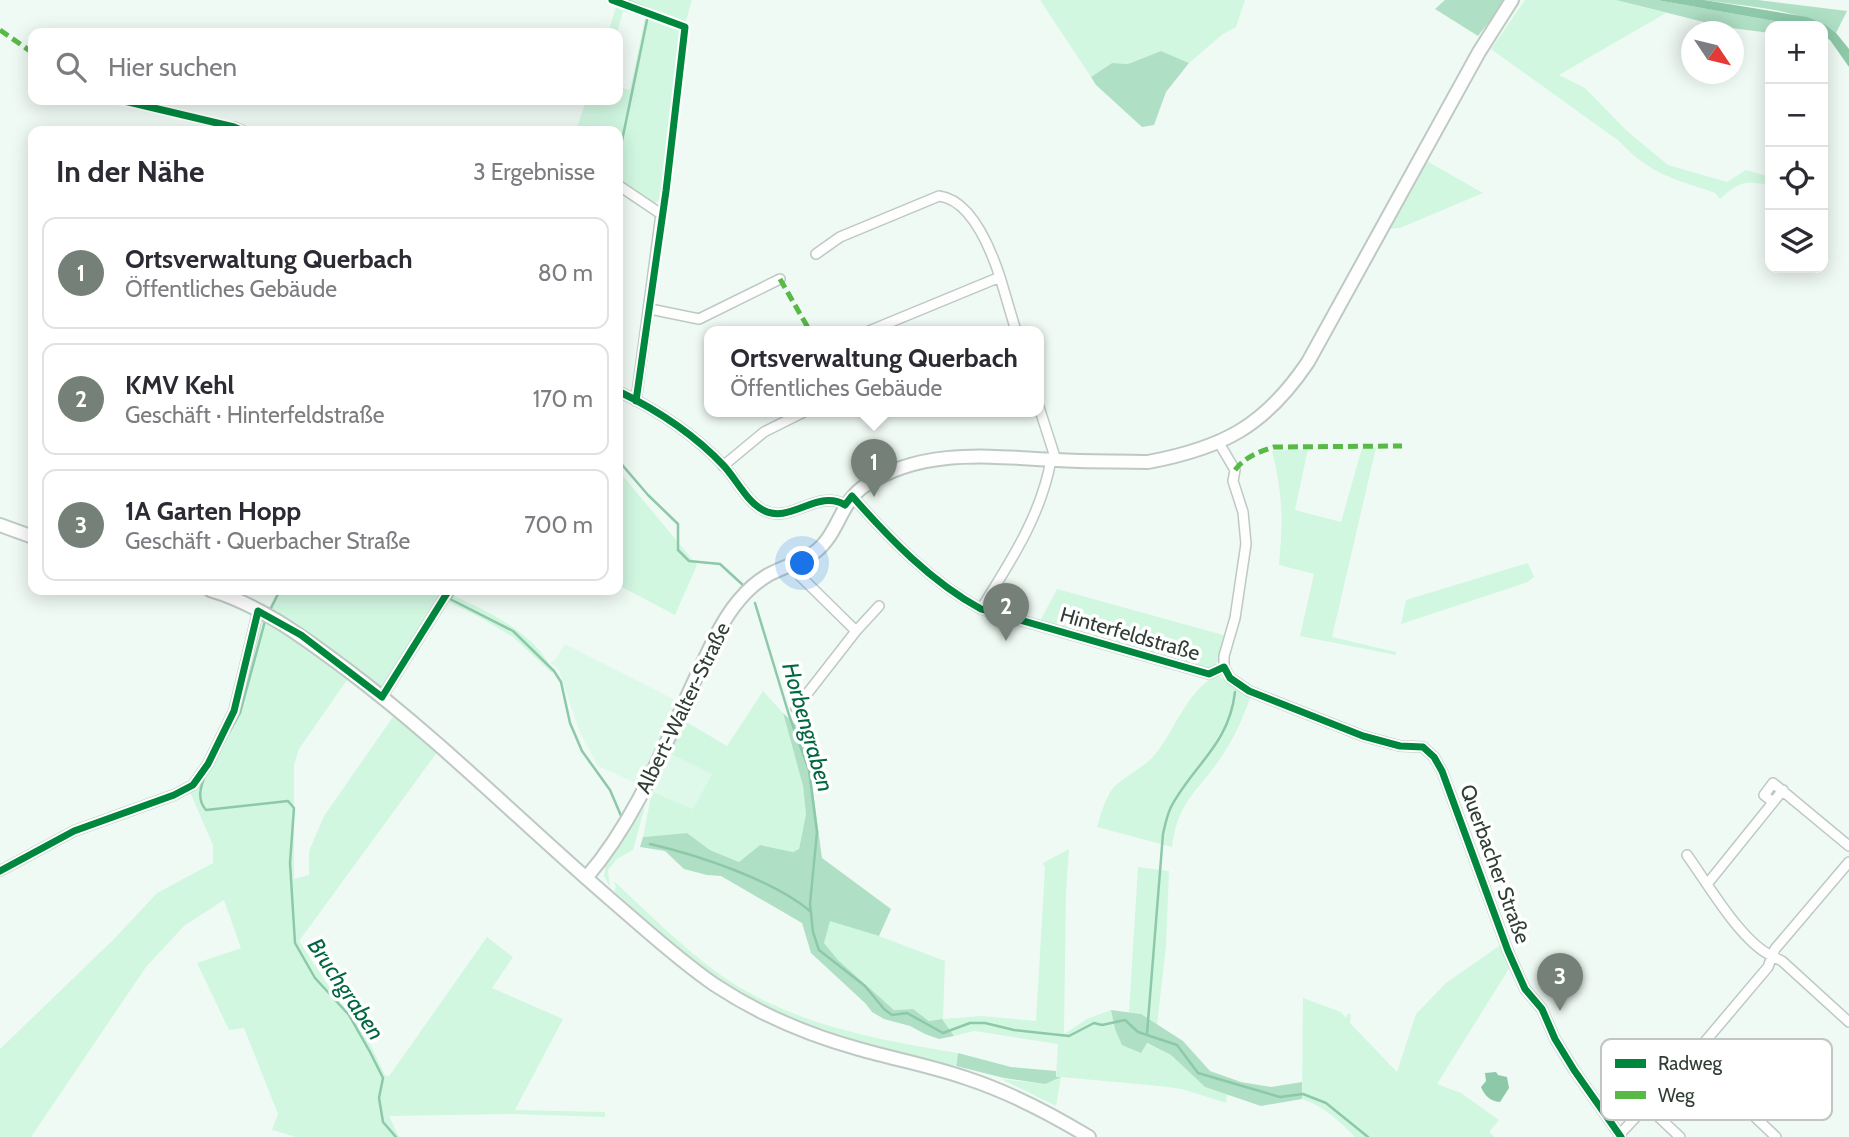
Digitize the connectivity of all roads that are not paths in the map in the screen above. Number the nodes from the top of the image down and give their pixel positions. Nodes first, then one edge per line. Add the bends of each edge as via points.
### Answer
1 (1512, 0) edge
2 (623, 188) edge
3 (816, 254) dead end
4 (1000, 277) junction
5 (780, 279) dead end
6 (650, 309) junction
7 (881, 326) edge
8 (1015, 326) edge
9 (623, 394) edge
10 (636, 401) junction
11 (794, 417) edge
12 (1041, 417) edge
13 (1219, 443) junction
14 (1053, 460) junction
15 (723, 466) junction
16 (848, 500) junction
17 (0, 525) edge
18 (28, 535) edge
19 (790, 566) junction
20 (224, 595) edge
21 (446, 595) edge
22 (879, 606) dead end
23 (981, 609) junction
24 (258, 611) junction
25 (856, 631) junction
26 (1224, 667) junction
27 (382, 697) junction
28 (796, 708) dead end
29 (1423, 747) joint
30 (1849, 846) edge
31 (1687, 855) dead end
32 (1849, 862) edge
33 (0, 871) edge
34 (586, 878) junction
35 (1708, 883) junction
36 (1772, 957) junction
37 (1849, 1023) edge
38 (1707, 1039) edge
39 (1601, 1108) edge
40 (1609, 1120) edge
41 (1634, 1120) edge
42 (1662, 1120) edge
43 (1758, 1120) edge
44 (1620, 1135) edge
45 (1089, 1137) edge
46 (1680, 1137) edge
47 (1776, 1137) edge

1 - 13 street, Albert-Walter-Straße via 1295,381 1268,412
2 - 6 street via 661,214
3 - 4 street via 840,237 939,196 950,197 987,241
4 - 7 street
4 - 8 street
5 - 6 street via 699,319
6 - 10 street
9 - 10 street
10 - 15 street via 682,430
11 - 15 street via 764,432
12 - 14 street
13 - 14 street, Albert-Walter-Straße via 1148,462
13 - 26 street via 1234,470 1246,544
14 - 16 street, Albert-Walter-Straße via 936,458 866,484
14 - 23 street via 1039,508
15 - 16 street via 761,510 778,515 824,500
16 - 19 street, Albert-Walter-Straße via 823,544
16 - 23 street, Hinterfeldstraße via 912,558
17 - 18 street
19 - 25 street
19 - 34 street, Albert-Walter-Straße via 768,575 732,609 714,638 638,803
20 - 24 street
21 - 27 street
22 - 25 street
23 - 26 street, Hinterfeldstraße via 1209,674
24 - 27 street via 301,635
24 - 33 street via 234,711 208,764 192,785 74,831
25 - 28 street
26 - 29 street, Hinterfeldstraße via 1230,678 1249,691 1363,736
27 - 34 street
29 - 39 street, Querbacher Straße via 1442,771 1525,989 1542,1009 1555,1039
30 - 35 street via 1783,790
31 - 35 street
32 - 36 street
34 - 45 street via 715,985 789,1026 966,1078
35 - 36 street via 1748,939
36 - 37 street
36 - 38 street via 1769,967
40 - 44 street, Querbacher Straße
41 - 44 street
42 - 46 street
43 - 47 street

